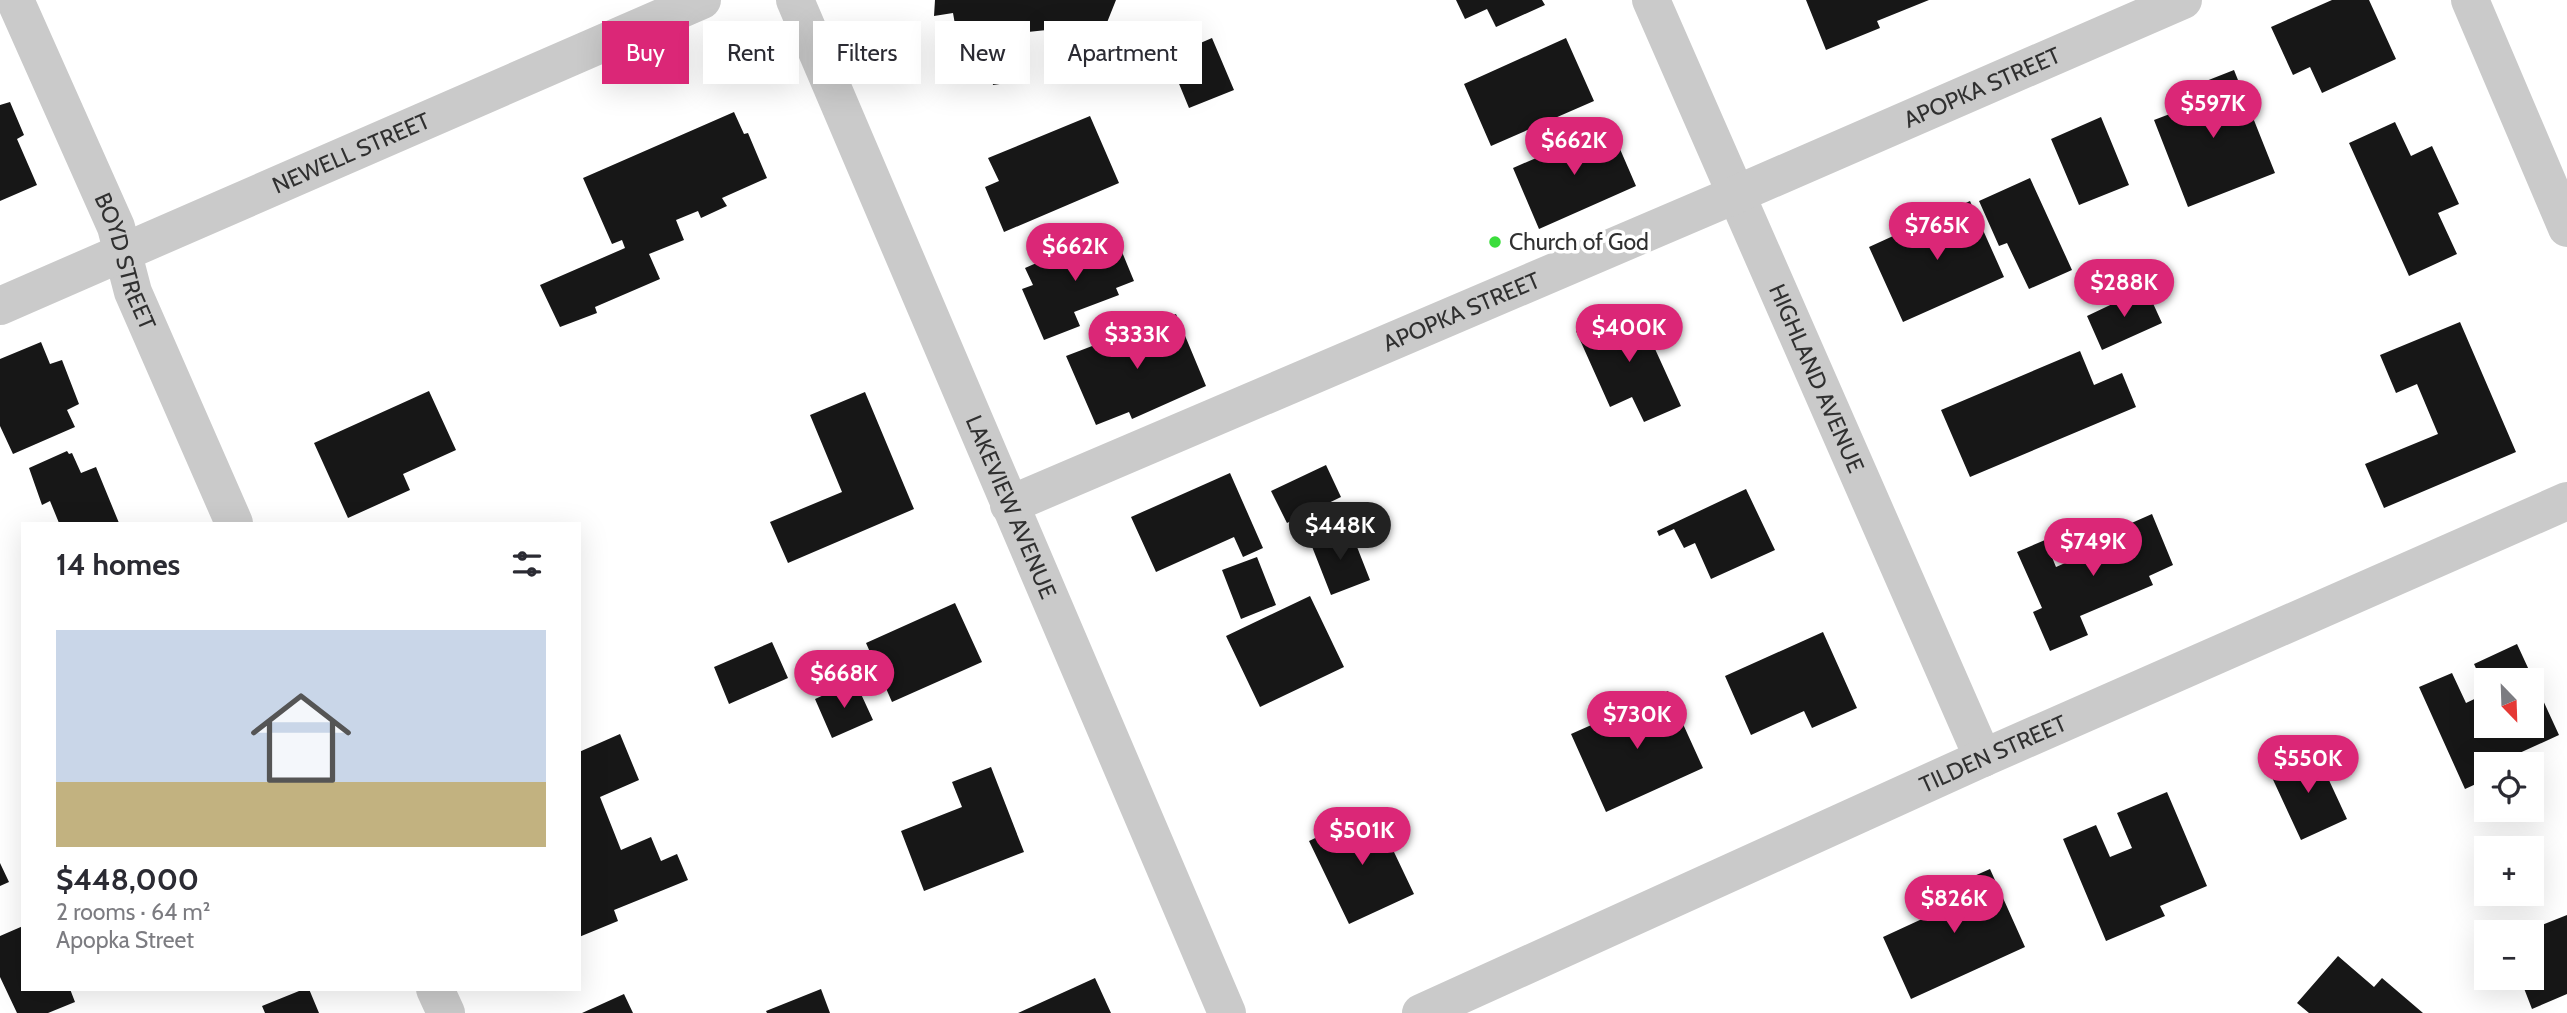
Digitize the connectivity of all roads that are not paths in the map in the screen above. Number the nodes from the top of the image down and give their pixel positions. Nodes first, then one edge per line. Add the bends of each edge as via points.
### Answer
1 (15, 0) edge
2 (702, 0) edge
3 (795, 0) edge
4 (1651, 0) edge
5 (2183, 0) edge
6 (2470, 0) edge
7 (1737, 194) junction
8 (2567, 228) edge
9 (122, 251) junction
10 (0, 306) edge
11 (2567, 501) edge
12 (1009, 505) junction
13 (234, 522) edge
14 (1983, 758) junction
15 (436, 991) edge
16 (446, 1013) edge
17 (1227, 1013) edge
18 (1421, 1013) edge

1 - 9 street, BOYD STREET via 116,227
2 - 9 street, NEWELL STREET
3 - 12 street, LAKEVIEW AVENUE
4 - 7 street, HIGHLAND AVENUE
5 - 7 street, APOPKA STREET
6 - 8 street
7 - 12 street, APOPKA STREET
7 - 14 street, HIGHLAND AVENUE
9 - 10 street, NEWELL STREET
9 - 13 street, BOYD STREET via 134,292
11 - 14 street, TILDEN STREET
12 - 17 street, LAKEVIEW AVENUE
14 - 18 street, TILDEN STREET
15 - 16 street

